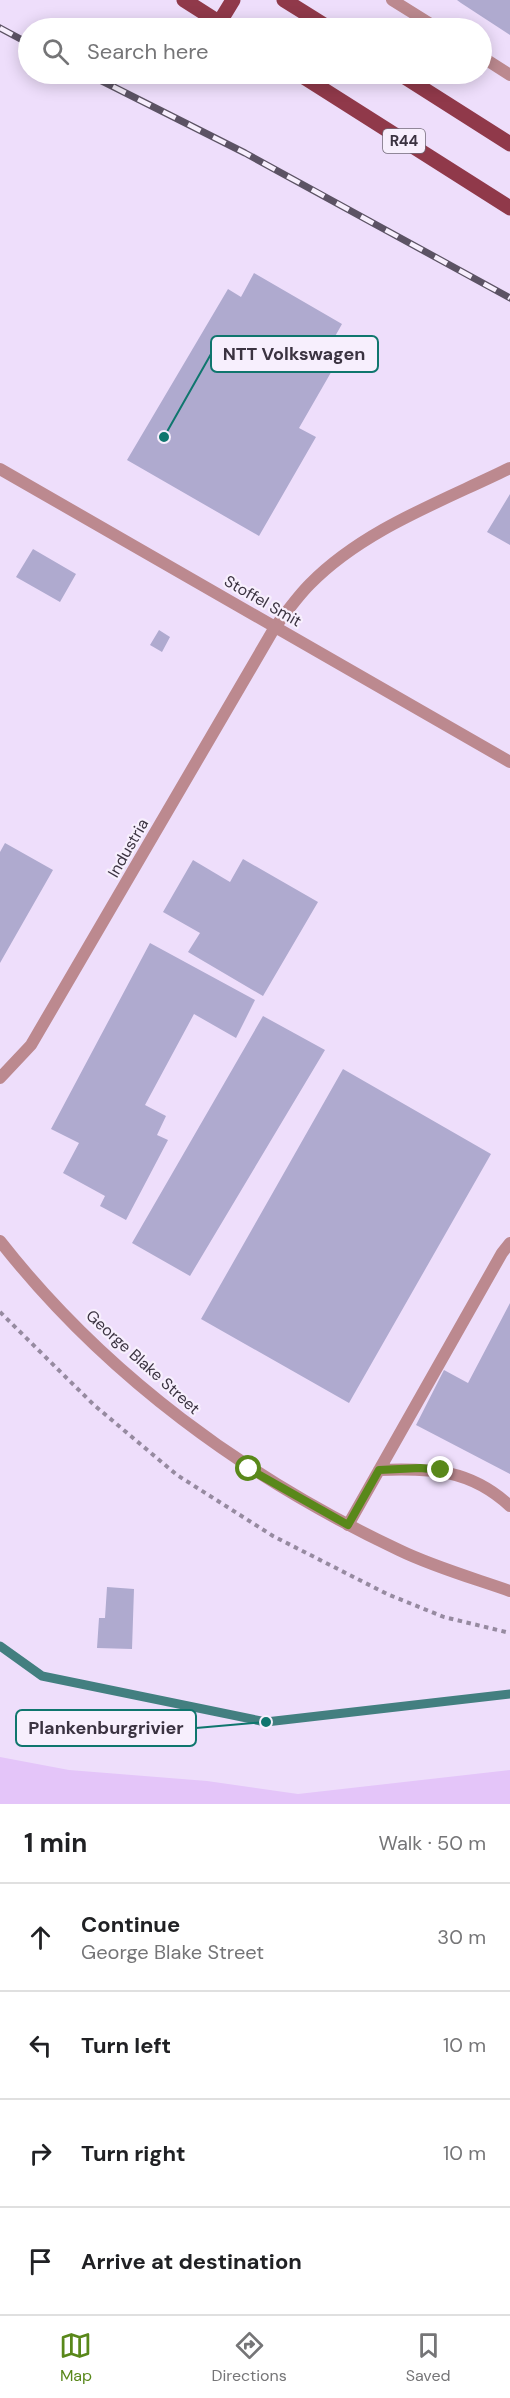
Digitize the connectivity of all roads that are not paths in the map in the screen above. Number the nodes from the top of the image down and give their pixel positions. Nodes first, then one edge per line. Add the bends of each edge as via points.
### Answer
1 (184, 0) edge
2 (233, 0) edge
3 (284, 0) edge
4 (392, 0) edge
5 (211, 18) edge
6 (226, 18) edge
7 (313, 18) edge
8 (420, 18) edge
9 (492, 63) edge
10 (510, 75) edge
11 (315, 84) edge
12 (416, 84) edge
13 (510, 144) edge
14 (510, 208) edge
15 (510, 468) edge
16 (0, 469) edge
17 (275, 627) junction
18 (510, 762) edge
19 (0, 1078) edge
20 (0, 1241) edge
21 (510, 1243) edge
22 (379, 1470) junction
23 (510, 1506) edge
24 (348, 1525) junction
25 (510, 1591) edge

1 - 5 main road
2 - 6 main road
3 - 7 main road
4 - 8 street
9 - 10 street
11 - 14 main road, R44
12 - 13 main road
15 - 17 street, Industria via 401,521 337,560 310,584
16 - 17 street, Stoffel Smit
17 - 18 street, Stoffel Smit
17 - 19 street, Industria via 31,1045
20 - 24 street, George Blake Street via 102,1352 173,1414 249,1469
21 - 22 street
22 - 23 street via 441,1470 466,1477 496,1493
22 - 24 street
24 - 25 street, George Blake Street via 402,1551

